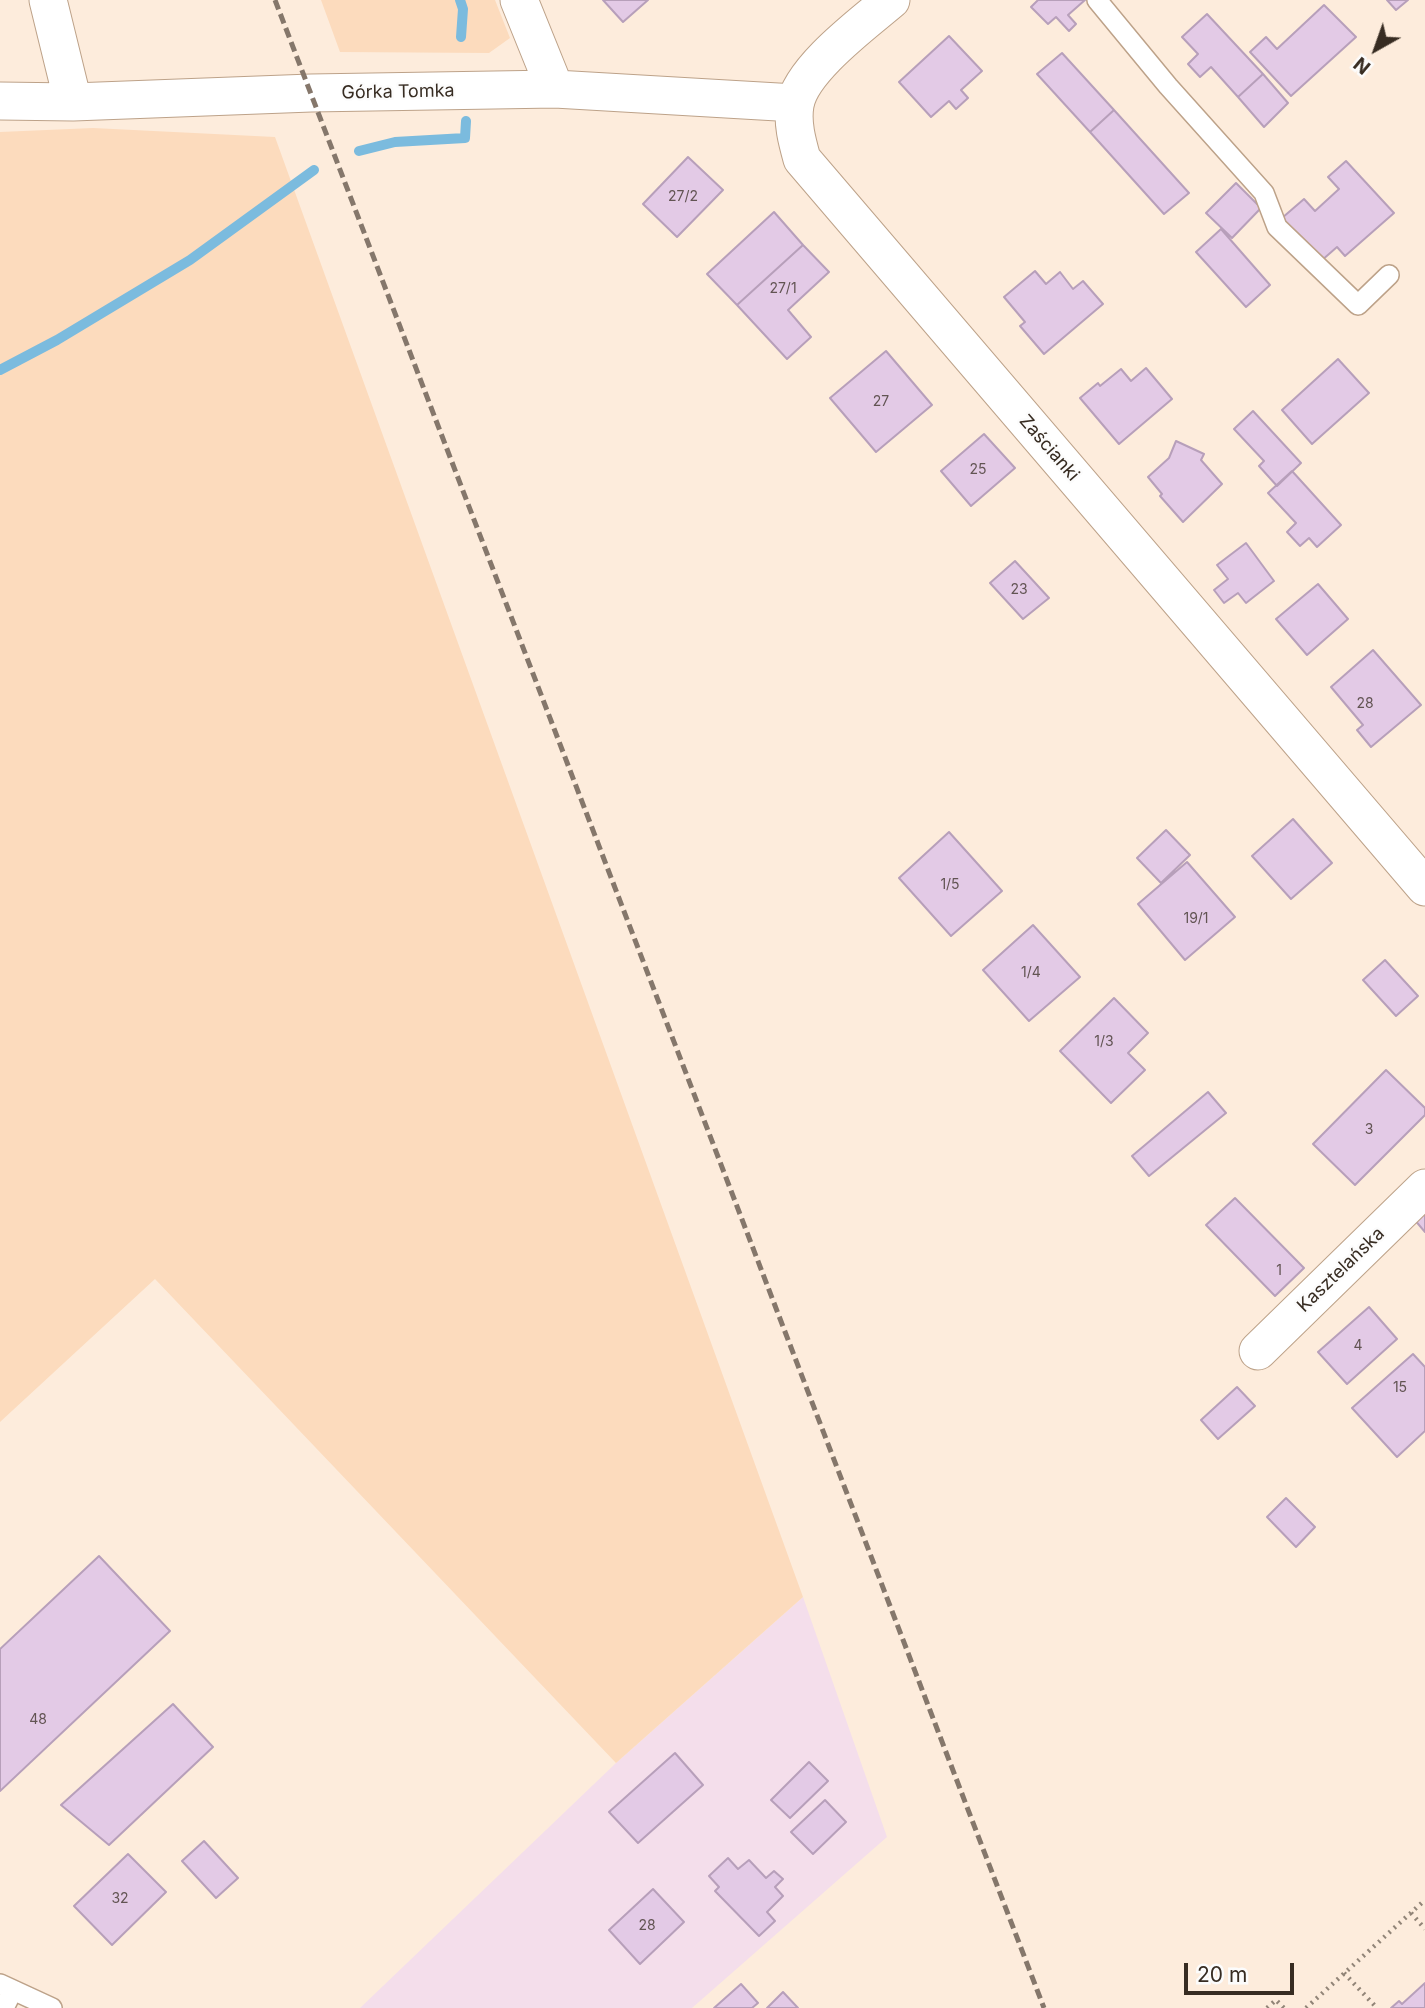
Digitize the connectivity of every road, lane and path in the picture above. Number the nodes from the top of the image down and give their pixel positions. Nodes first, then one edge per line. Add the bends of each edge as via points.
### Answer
1 (48, 0) edge
2 (519, 0) edge
3 (891, 0) edge
4 (1097, 0) edge
5 (555, 89) junction
6 (0, 101) edge
7 (73, 102) junction
8 (795, 103) junction
9 (1389, 275) dead end
10 (1425, 887) edge
11 (1425, 1188) edge
12 (1258, 1351) dead end
13 (1425, 1900) edge
14 (1411, 1913) junction
15 (1425, 1929) edge
16 (1344, 1973) junction
17 (6, 1994) edge
18 (52, 2008) edge
19 (1267, 2008) edge
20 (1284, 2008) edge
21 (1306, 2008) edge
22 (1377, 2008) edge

1 - 7 street
2 - 5 street
3 - 8 street via 830,52
4 - 9 lane via 1265,193 1277,227 1358,305
5 - 7 street, Górka Tomka
5 - 8 street, Górka Tomka
6 - 7 street, Górka Tomka
8 - 10 street, Zaścianki via 795,133 802,159
11 - 12 street, Kasztelańska
13 - 14 path
14 - 15 path
14 - 16 path
16 - 21 path
16 - 22 path
17 - 18 lane
19 - 20 path via 1276,2000

